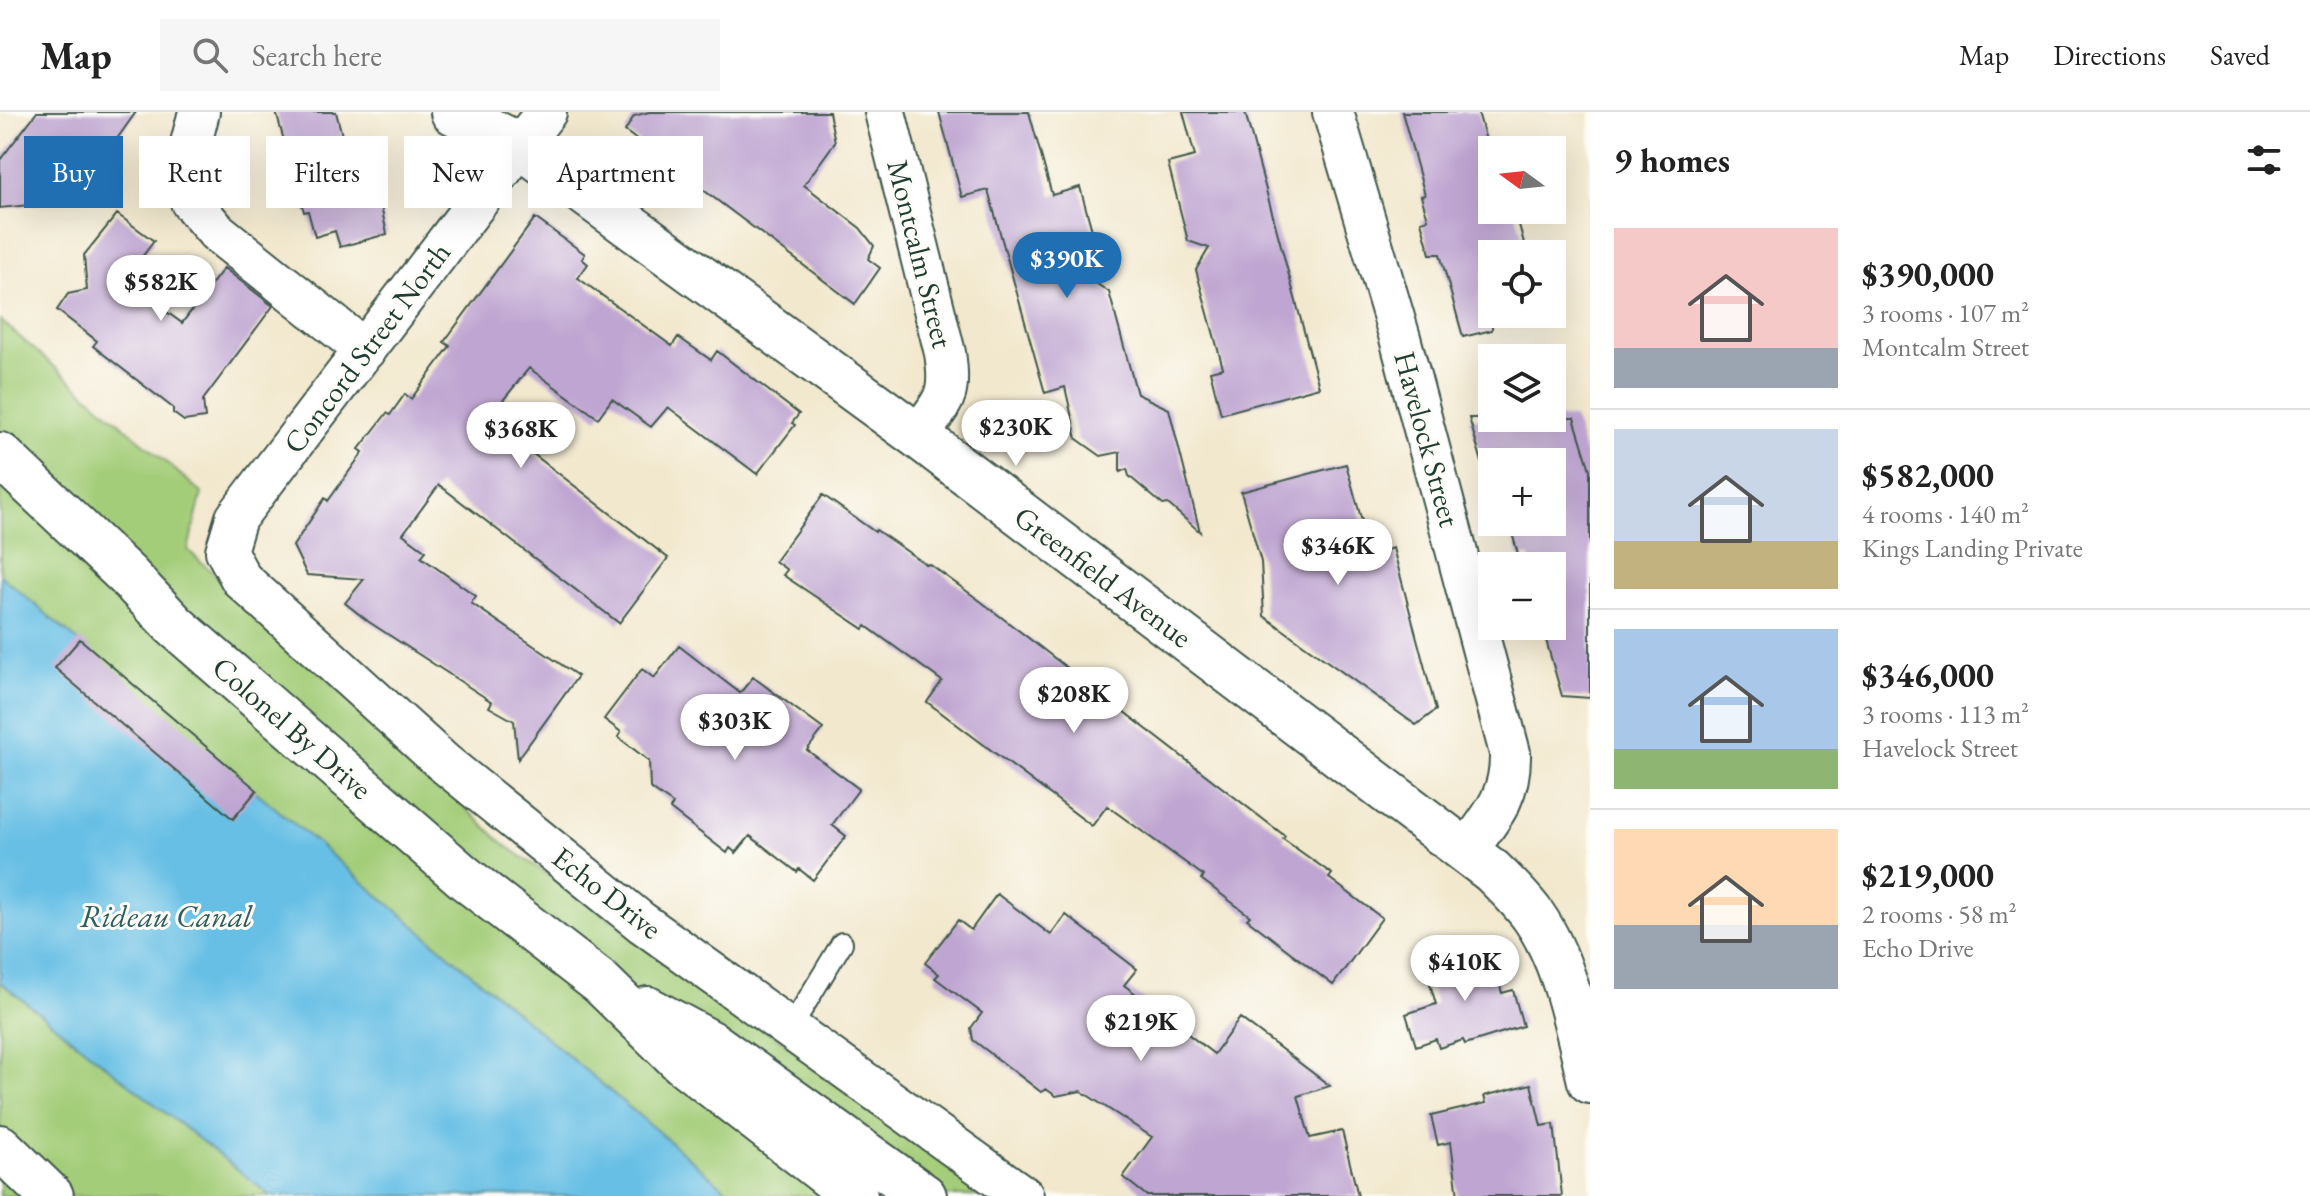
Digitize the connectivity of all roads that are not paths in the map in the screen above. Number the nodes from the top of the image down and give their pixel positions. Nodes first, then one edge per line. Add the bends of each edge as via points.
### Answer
1 (199, 112) edge
2 (453, 112) edge
3 (885, 112) edge
4 (1333, 112) edge
5 (522, 123) edge
6 (365, 350) junction
7 (918, 436) junction
8 (0, 455) edge
9 (226, 551) joint
10 (1466, 852) junction
11 (842, 943) dead end
12 (601, 983) junction
13 (790, 1029) junction
14 (1590, 1081) edge
15 (0, 1147) edge
16 (51, 1196) edge
17 (855, 1196) edge
18 (924, 1196) edge
19 (1023, 1196) edge

1 - 6 street via 185,167 191,202 217,232
2 - 5 main road, Greenfield Avenue
3 - 7 street, Montcalm Street via 950,383
4 - 10 street, Havelock Street via 1400,338 1510,753 1505,793
5 - 6 street, Concord Street North
5 - 7 main road, Greenfield Avenue
6 - 9 street, Concord Street North via 236,518
7 - 10 main road, Greenfield Avenue
8 - 12 main road, Colonel By Drive via 174,625 465,878
9 - 13 street, Echo Drive via 241,579 444,763 641,922
10 - 14 main road, Greenfield Avenue via 1516,895 1550,946
11 - 13 lane
12 - 17 main road, Colonel By Drive via 682,1062
12 - 18 main road, Colonel By Drive via 711,1043
13 - 19 street, Echo Drive
15 - 16 main road

